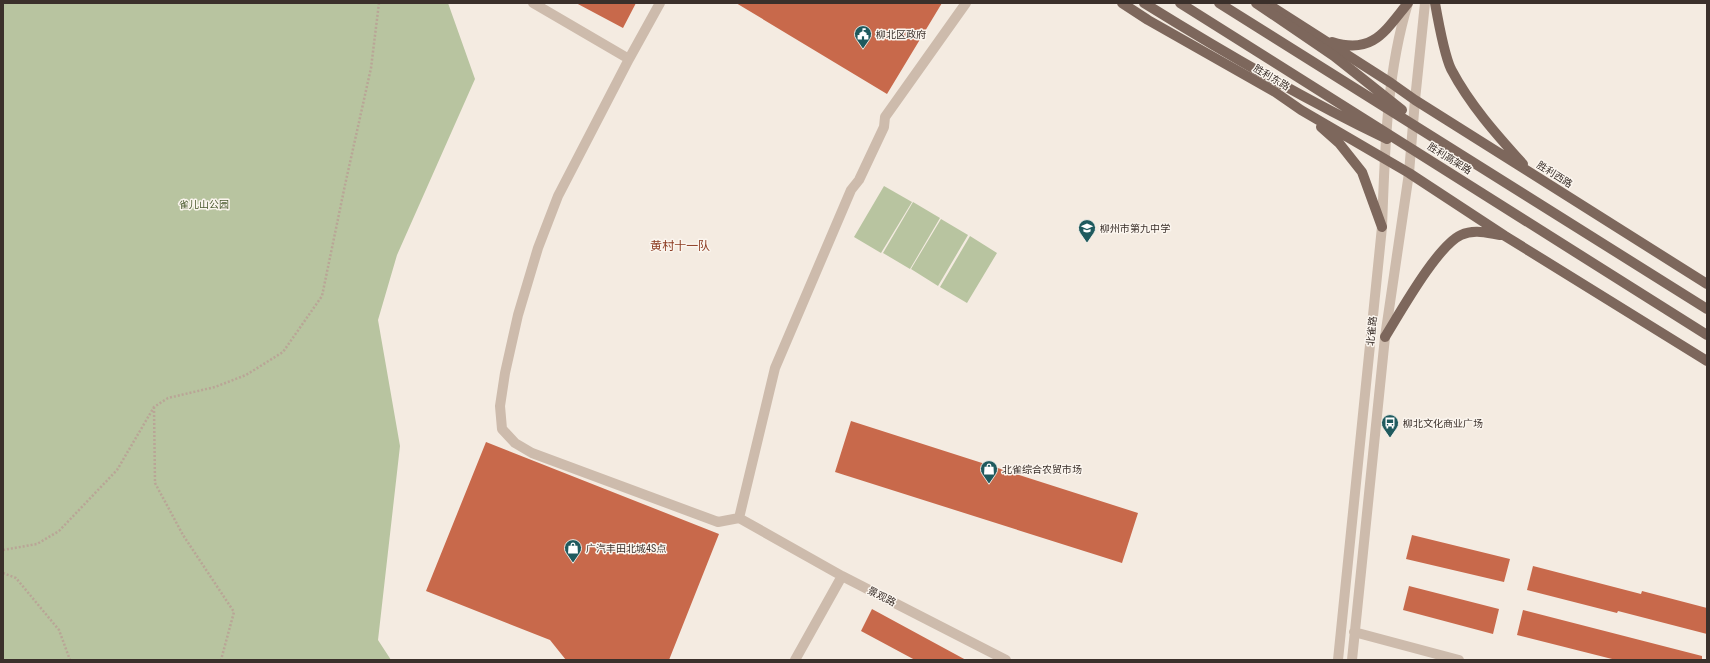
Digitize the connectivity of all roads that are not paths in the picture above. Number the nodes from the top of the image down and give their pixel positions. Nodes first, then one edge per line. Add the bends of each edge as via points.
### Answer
1 (533, 3) edge
2 (660, 3) edge
3 (966, 3) edge
4 (1122, 3) edge
5 (1144, 3) edge
6 (1180, 3) edge
7 (1219, 3) edge
8 (1256, 3) edge
9 (1266, 3) edge
10 (1408, 3) edge
11 (1425, 3) edge
12 (1435, 3) edge
13 (1317, 37) junction
14 (629, 59) junction
15 (1391, 83) junction
16 (1415, 100) junction
17 (1301, 110) junction
18 (1439, 140) junction
19 (1385, 158) junction
20 (1429, 159) junction
21 (1409, 173) junction
22 (1531, 173) junction
23 (1382, 227) junction
24 (1505, 236) junction
25 (1707, 284) edge
26 (1707, 309) edge
27 (1707, 335) edge
28 (1385, 337) junction
29 (1707, 361) edge
30 (739, 518) junction
31 (842, 576) junction
32 (1354, 632) junction
33 (795, 660) edge
34 (1006, 660) edge
35 (1338, 660) edge
36 (1352, 660) edge
37 (1459, 660) edge

1 - 14 street
2 - 14 street
3 - 30 street via 885,118 884,127 859,180 851,190 775,368
4 - 17 main road, 胜利东路 via 1275,92
5 - 20 main road, bridge via 1267,76 1356,124
6 - 20 main road, 胜利高架路, bridge
7 - 18 main road, 胜利高架路, bridge
8 - 18 main road, bridge via 1334,56
9 - 13 main road
10 - 13 main road via 1381,36 1370,43 1345,46
10 - 15 street, 北雀路 via 1400,30
11 - 16 street, 北雀路
12 - 22 main road via 1450,67 1482,117
13 - 15 main road
14 - 30 street via 558,196 538,248 518,315 505,373 500,406 502,429 515,443 532,453 718,522
15 - 16 main road, 胜利西路
15 - 19 street, 北雀路
16 - 21 street, 北雀路
16 - 22 main road, 胜利西路
17 - 19 main road, 胜利东路
17 - 23 main road via 1339,143 1362,172
18 - 26 main road, 胜利高架路, bridge
19 - 21 main road, 胜利东路
19 - 23 street, 北雀路
20 - 27 main road, 胜利高架路, bridge
21 - 24 main road
21 - 28 street, 北雀路
22 - 25 main road, 胜利西路
23 - 35 street, 北雀路
24 - 28 main road via 1476,232 1461,235 1444,250 1423,277
24 - 29 main road
28 - 32 street, 北雀路
30 - 31 street, 景观路
31 - 33 street
31 - 34 street, 景观路
32 - 36 street, 北雀路
32 - 37 street

